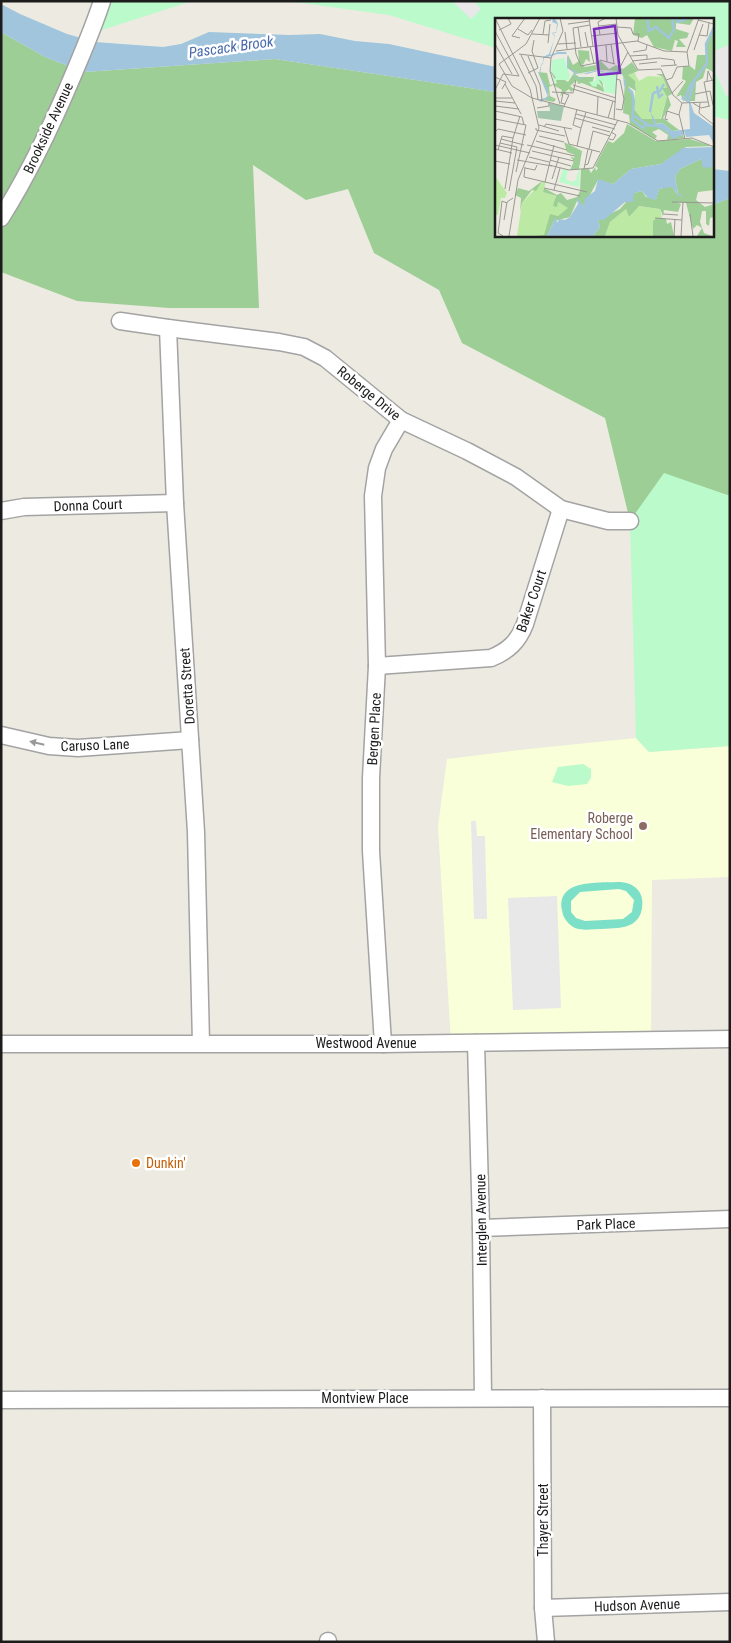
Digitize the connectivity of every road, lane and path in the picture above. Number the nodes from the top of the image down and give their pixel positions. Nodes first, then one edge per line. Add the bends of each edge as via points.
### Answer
1 (102, 1) edge
2 (1, 218) edge
3 (120, 321) dead end
4 (168, 328) junction
5 (401, 420) junction
6 (175, 503) junction
7 (561, 509) junction
8 (1, 511) edge
9 (630, 521) dead end
10 (377, 666) junction
11 (1, 735) edge
12 (190, 740) junction
13 (730, 1039) edge
14 (200, 1043) junction
15 (476, 1043) junction
16 (1, 1044) edge
17 (383, 1044) junction
18 (730, 1219) edge
19 (481, 1228) junction
20 (484, 1398) junction
21 (542, 1398) junction
22 (730, 1398) edge
23 (1, 1400) edge
24 (730, 1602) edge
25 (544, 1608) junction
26 (546, 1642) edge

1 - 2 street, Brookside Avenue via 58,111
3 - 4 street, Roberge Drive
4 - 5 street, Roberge Drive via 304,347 325,358
4 - 6 street, Doretta Street
5 - 7 street, Roberge Drive via 516,477
5 - 10 street, Bergen Place via 379,462 373,496
6 - 8 street, Donna Court via 24,507
6 - 12 street, Doretta Street
7 - 9 street, Roberge Drive via 608,521
7 - 10 street, Baker Court via 525,624 513,645 491,658
10 - 17 street, Bergen Place via 371,851
12 -> 11 street, Caruso Lane via 78,748 49,746
12 - 14 street, Doretta Street via 196,832
13 - 15 street, Westwood Avenue
14 - 16 street, Westwood Avenue
14 - 17 street, Westwood Avenue
15 - 17 street, Westwood Avenue
15 - 19 street, Interglen Avenue
18 - 19 street, Park Place
19 - 20 street, Interglen Avenue
20 - 21 street, Montview Place
20 - 23 street, Montview Place
21 - 22 street, Montview Place
21 - 25 street, Thayer Street
24 - 25 street, Hudson Avenue
25 - 26 street, Thayer Street

